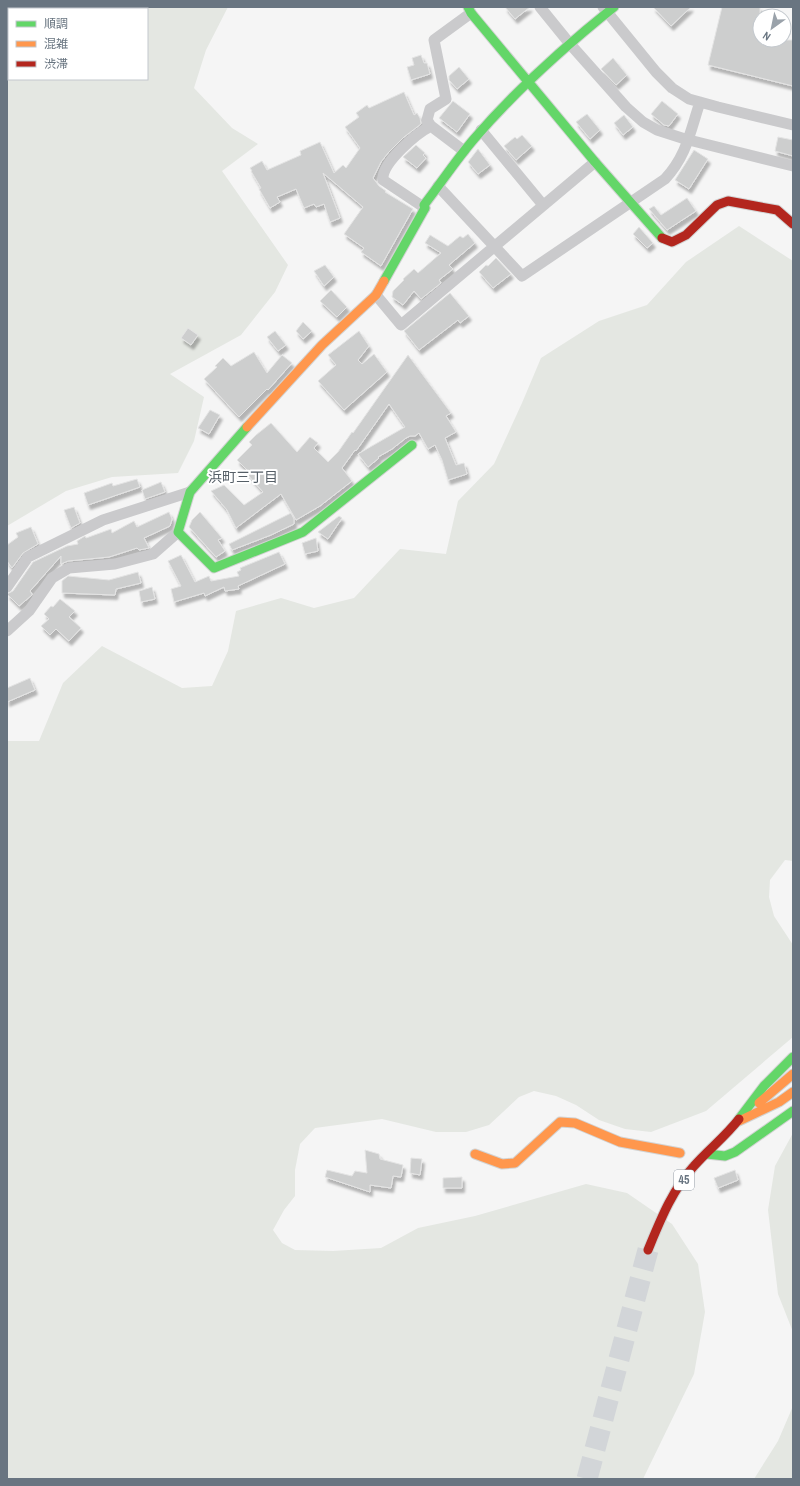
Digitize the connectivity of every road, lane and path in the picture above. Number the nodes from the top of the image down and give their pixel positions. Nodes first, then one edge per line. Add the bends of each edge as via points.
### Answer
1 (540, 7) edge
2 (608, 9) edge
3 (470, 10) edge
4 (570, 44) junction
5 (528, 82) junction
6 (700, 102) junction
7 (793, 125) edge
8 (431, 126) junction
9 (481, 130) junction
10 (688, 139) junction
11 (464, 151) junction
12 (595, 162) junction
13 (793, 166) edge
14 (438, 186) junction
15 (630, 202) junction
16 (543, 205) junction
17 (425, 208) junction
18 (793, 224) edge
19 (493, 246) junction
20 (376, 295) junction
21 (412, 445) dead end
22 (190, 492) junction
23 (178, 532) junction
24 (7, 586) edge
25 (7, 631) edge
26 (793, 1057) edge
27 (793, 1074) edge
28 (793, 1092) edge
29 (793, 1111) edge
30 (737, 1122) junction
31 (680, 1153) dead end
32 (475, 1154) dead end
33 (707, 1154) dead end
34 (648, 1250) tunnel mouth

1 - 4 street
2 - 4 main road
2 - 6 street via 656,72 672,88 689,99
3 - 5 main road
3 - 8 street via 434,40 446,100 430,110 427,120
4 - 5 main road
4 - 10 street via 626,107 643,122 657,130
5 - 9 main road
5 - 12 main road
6 - 7 street
6 - 10 street
8 - 11 street
8 - 17 street via 394,157 383,176 383,180 389,185
9 - 11 main road
9 - 16 street
10 - 13 street
10 - 15 street via 678,164 665,179
11 - 14 main road
12 - 15 main road
12 - 16 street
14 - 17 main road via 424,205
14 - 19 street
15 - 18 main road via 660,237 672,242 686,235 717,206 728,201 777,210
15 - 19 street via 522,276
16 - 19 street
17 - 20 main road
19 - 20 street via 401,325
20 - 22 main road via 322,344
21 - 23 main road via 303,532 214,568
22 - 23 main road
22 - 24 street via 103,520 28,557
23 - 25 street via 153,554 115,564 69,568 52,578 29,611
26 - 30 main road, 45 via 764,1086
27 - 30 main road
28 - 30 main road, 45 via 779,1102
29 - 33 main road via 735,1152 725,1156
30 - 34 main road, 45 via 693,1167 674,1193
31 - 32 main road via 620,1142 575,1123 560,1122 515,1163 502,1164

